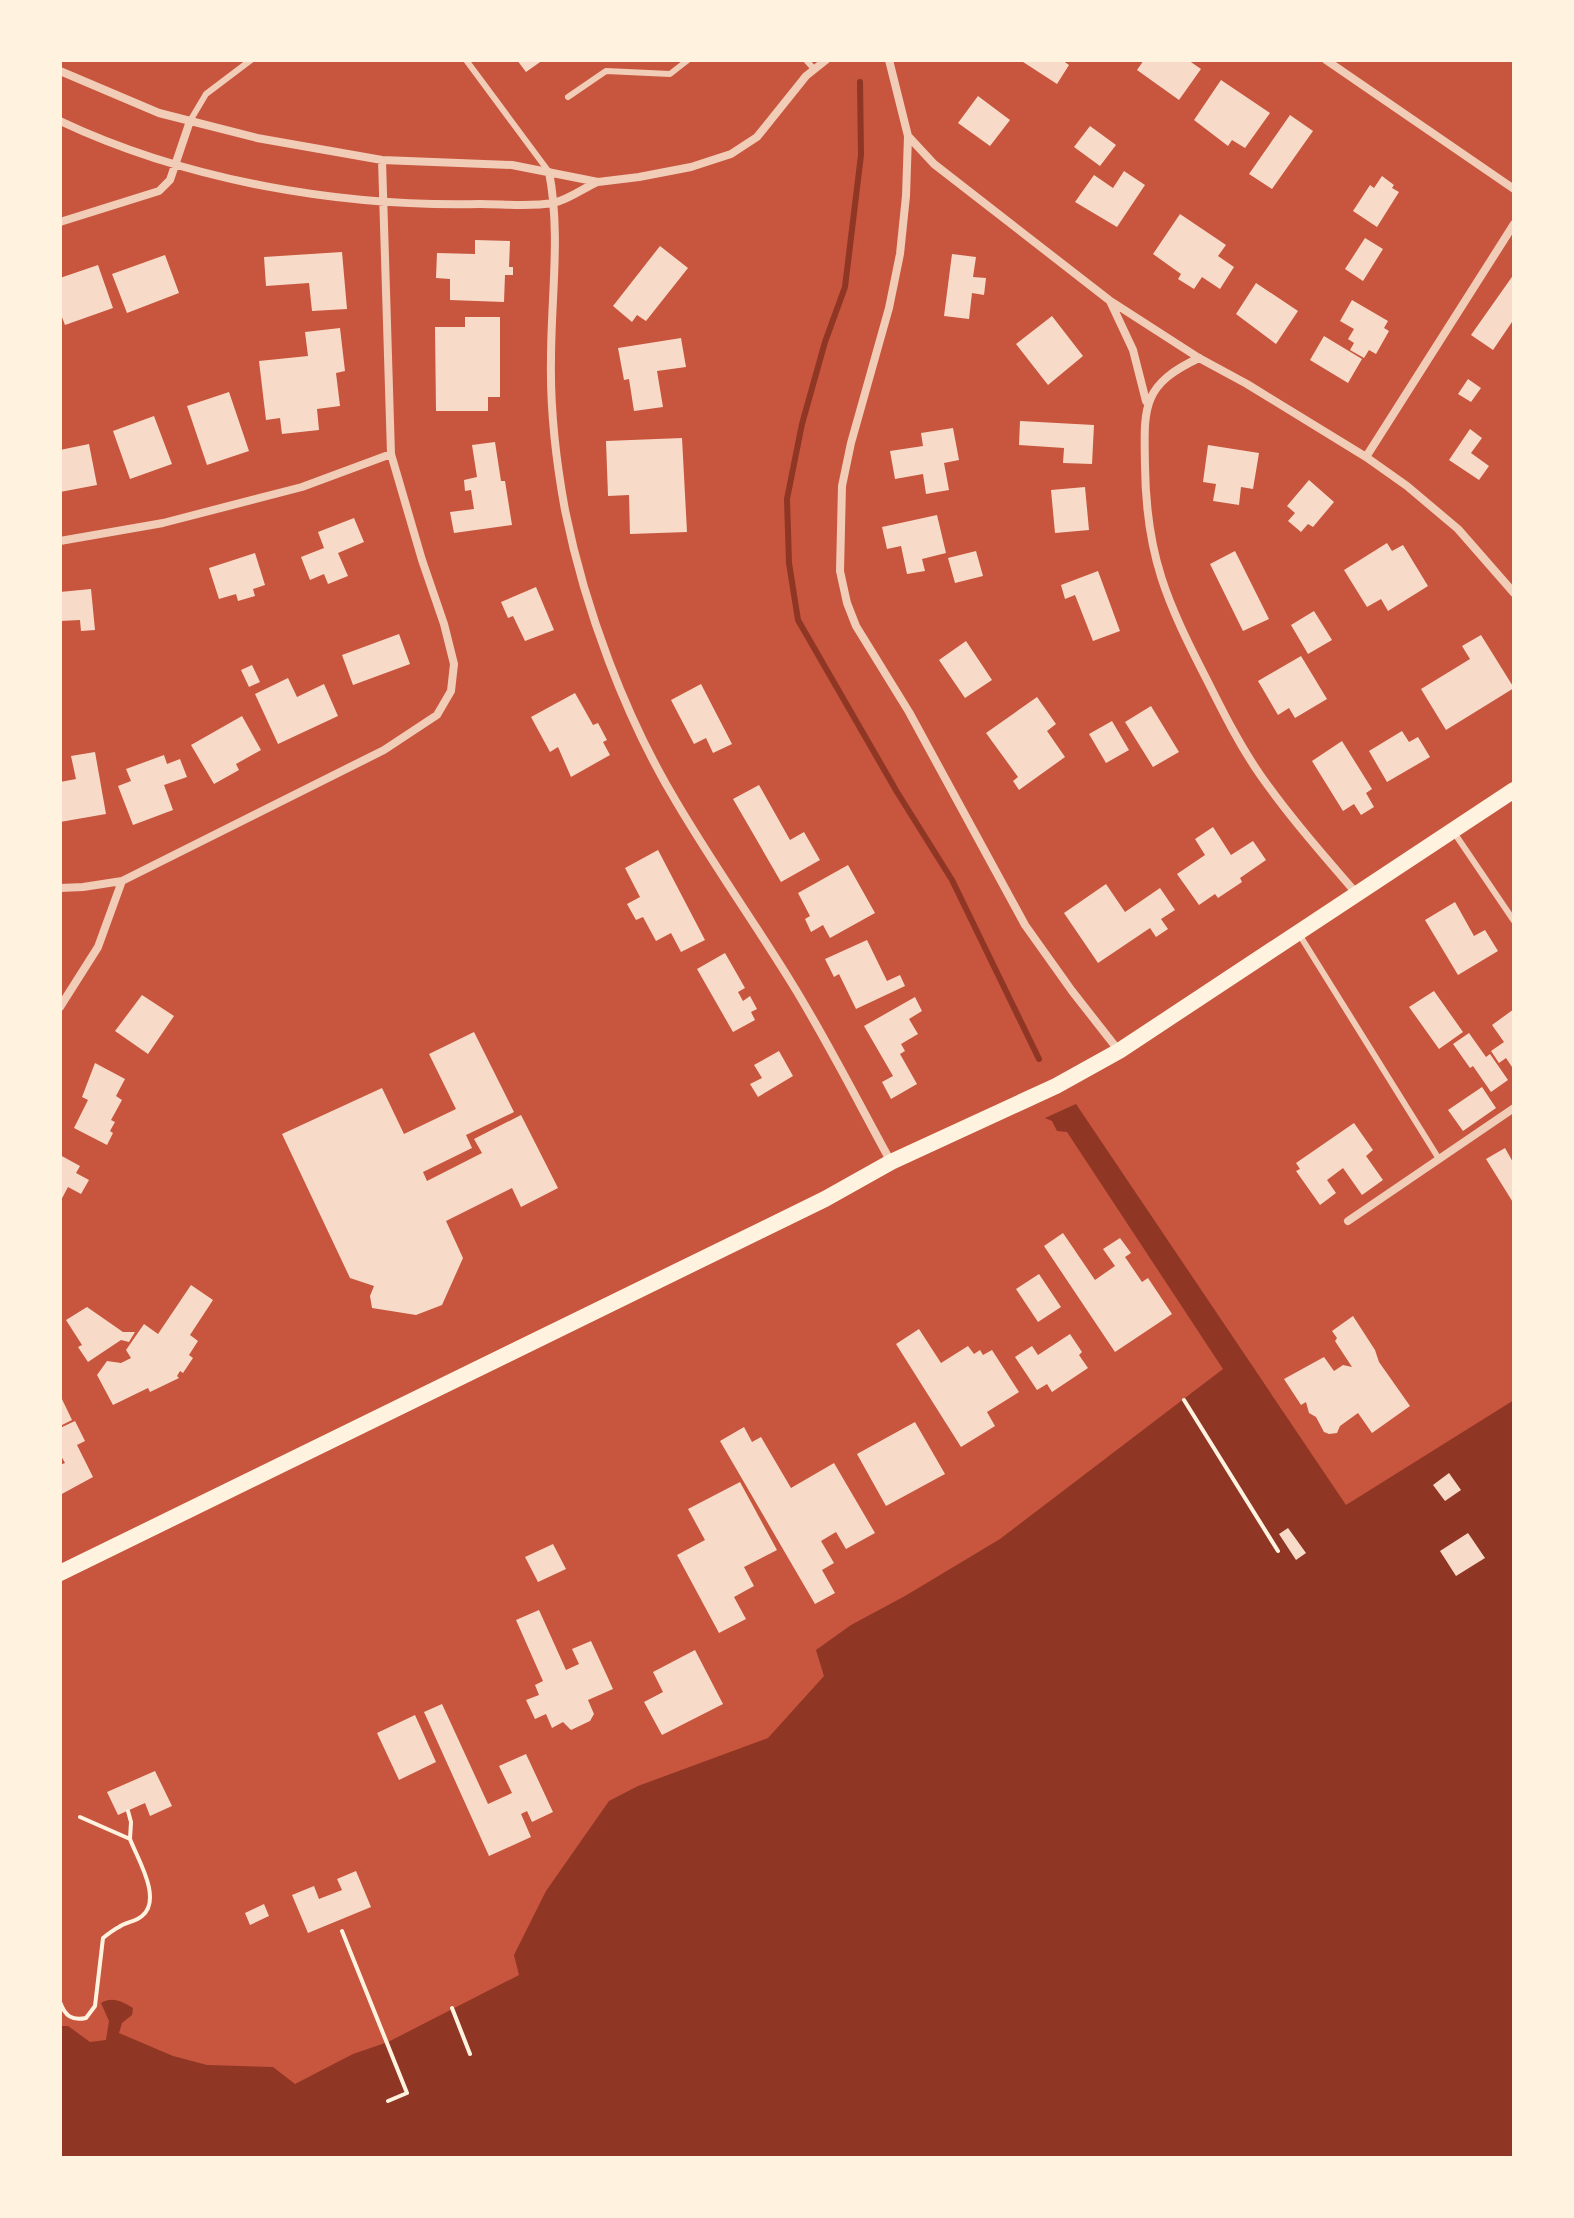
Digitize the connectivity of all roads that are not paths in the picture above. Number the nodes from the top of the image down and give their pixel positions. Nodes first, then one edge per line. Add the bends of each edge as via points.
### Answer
1 (251, 60) edge
2 (466, 60) edge
3 (688, 60) edge
4 (806, 60) edge
5 (826, 60) edge
6 (889, 60) edge
7 (1326, 60) edge
8 (814, 69) junction
9 (60, 71) edge
10 (568, 97) dead end
11 (60, 121) edge
12 (190, 121) junction
13 (908, 136) junction
14 (382, 160) junction
15 (176, 166) junction
16 (549, 172) junction
17 (598, 182) junction
18 (1514, 189) edge
19 (382, 202) junction
20 (555, 203) junction
21 (60, 222) edge
22 (1514, 224) edge
23 (1109, 300) junction
24 (1199, 358) junction
25 (1146, 401) junction
26 (391, 454) junction
27 (1366, 457) junction
28 (60, 541) edge
29 (1514, 593) edge
30 (1514, 790) edge
31 (1452, 830) junction
32 (122, 881) junction
33 (60, 888) edge
34 (1358, 895) junction
35 (1514, 921) edge
36 (1299, 934) junction
37 (60, 1007) edge
38 (1119, 1051) junction
39 (1514, 1108) edge
40 (1439, 1159) junction
41 (891, 1162) junction
42 (1348, 1221) dead end
43 (60, 1573) edge

1 - 12 lane via 206,94
2 - 16 lane
3 - 10 lane via 670,74 606,71
4 - 8 lane
5 - 8 street
6 - 13 street
7 - 18 street
8 - 17 street via 757,137 731,154 678,170
9 - 12 street
11 - 15 street
12 - 14 street
12 - 15 street
13 - 23 street via 934,164
13 - 38 street via 900,254 842,486 840,571 847,603 1025,925
14 - 16 street via 512,165
14 - 19 street
15 - 19 street
15 - 21 street via 159,191
16 - 17 street
16 - 20 street
17 - 20 street
19 - 20 street
19 - 26 street
20 - 41 street via 554,427 565,510 595,620 637,725 675,800 793,984
22 - 27 street
23 - 24 street
23 - 25 street via 1133,350
24 - 25 street via 1165,378
24 - 27 street
25 - 34 street via 1145,499 1154,557 1172,611 1260,775
26 - 28 street via 302,487 163,523
26 - 32 street via 454,664 451,691 437,715 384,750
27 - 29 street via 1458,529
30 - 31 main road
31 - 34 main road
31 - 35 lane
32 - 33 street
32 - 37 street via 98,947
34 - 36 main road
36 - 38 main road
36 - 40 lane
38 - 41 main road
39 - 40 street
40 - 42 street
41 - 43 main road

